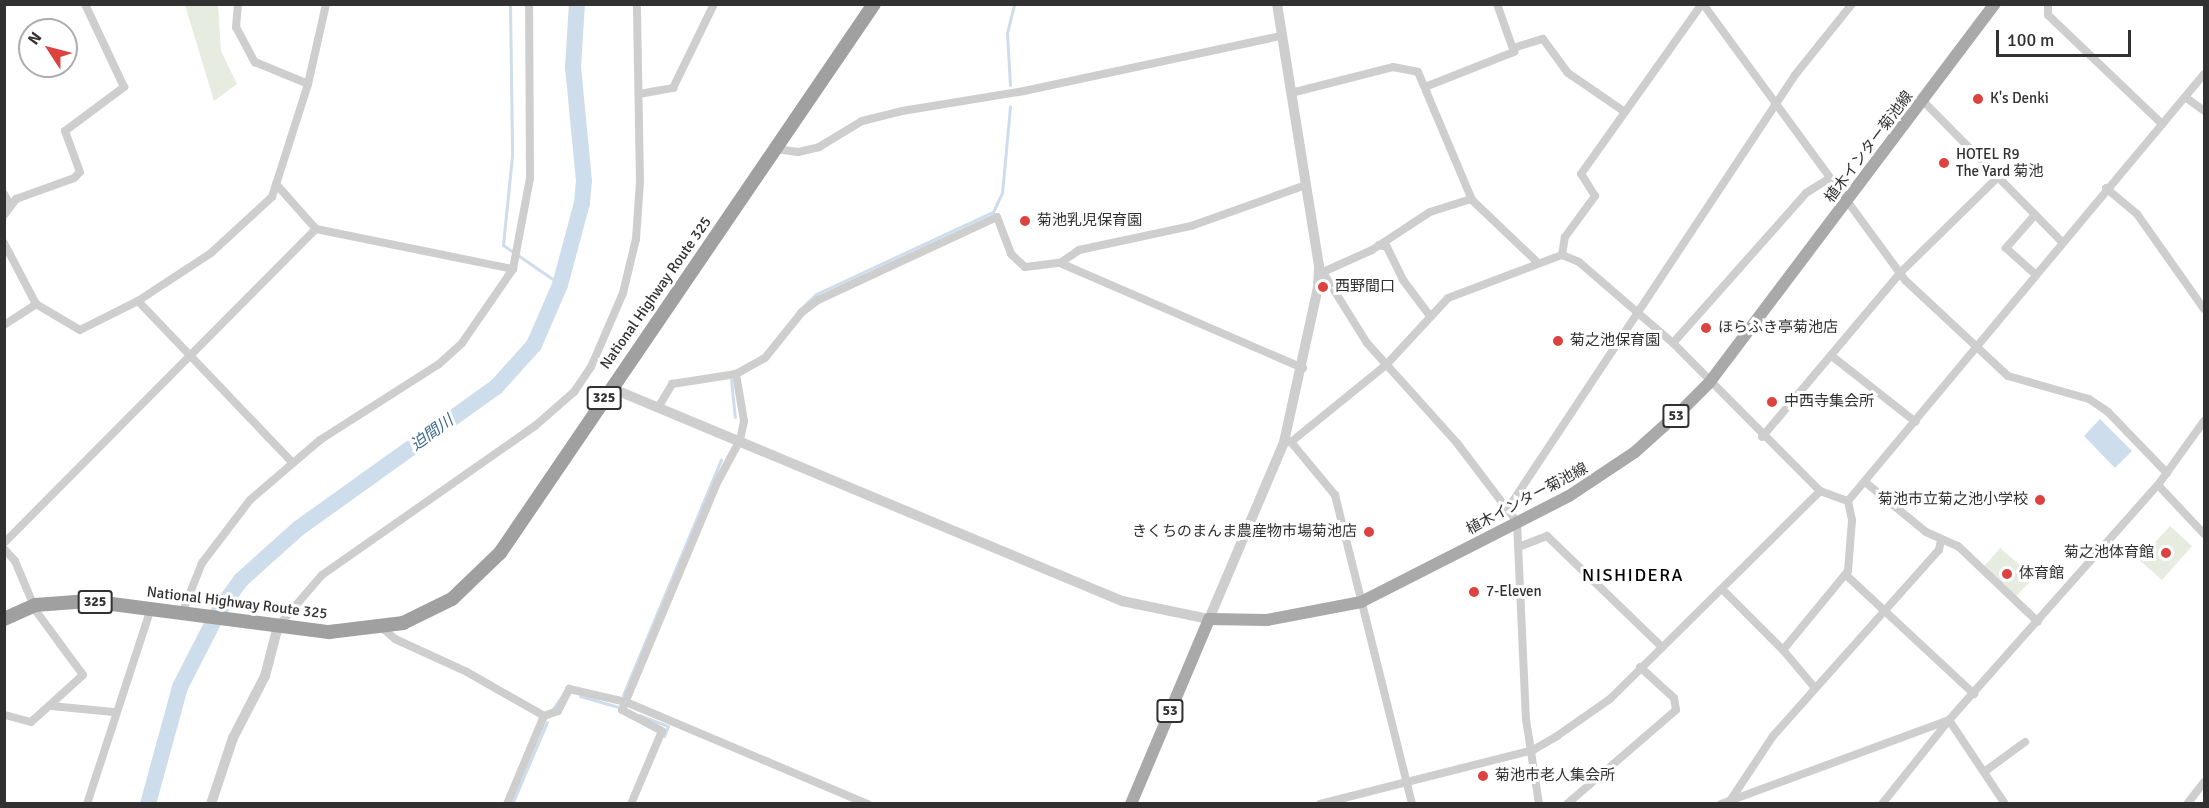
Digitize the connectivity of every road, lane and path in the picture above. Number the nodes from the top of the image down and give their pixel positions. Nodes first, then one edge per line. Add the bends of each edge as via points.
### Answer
1 (85, 4) edge
2 (238, 4) edge
3 (326, 4) edge
4 (529, 4) edge
5 (637, 4) edge
6 (714, 4) edge
7 (874, 4) edge
8 (1277, 4) edge
9 (1497, 4) edge
10 (1702, 4) edge
11 (1852, 4) edge
12 (1995, 4) edge
13 (2048, 4) edge
14 (1281, 36) junction
15 (1513, 48) junction
16 (2205, 74) edge
17 (308, 84) junction
18 (1425, 87) junction
19 (1291, 93) junction
20 (639, 94) junction
21 (2185, 97) junction
22 (1923, 101) junction
23 (1776, 105) junction
24 (2205, 111) edge
25 (1625, 112) junction
26 (2162, 124) junction
27 (776, 149) junction
28 (1830, 178) junction
29 (1997, 178) junction
30 (276, 184) junction
31 (1306, 185) junction
32 (2106, 188) junction
33 (4, 194) edge
34 (1471, 199) junction
35 (1847, 202) junction
36 (10, 204) junction
37 (4, 215) edge
38 (2034, 216) junction
39 (316, 229) junction
40 (2061, 241) junction
41 (4, 243) edge
42 (1379, 245) junction
43 (1562, 255) junction
44 (1537, 262) junction
45 (1060, 263) junction
46 (513, 269) junction
47 (1321, 269) junction
48 (1900, 273) junction
49 (2035, 274) junction
50 (138, 301) junction
51 (36, 304) junction
52 (2205, 309) edge
53 (1636, 314) junction
54 (1430, 316) junction
55 (4, 325) edge
56 (1673, 344) junction
57 (1976, 346) junction
58 (188, 356) junction
59 (1833, 357) junction
60 (1386, 365) junction
61 (1303, 368) junction
62 (736, 374) junction
63 (1709, 383) junction
64 (611, 388) junction
65 (659, 406) junction
66 (2205, 421) edge
67 (1916, 422) junction
68 (1762, 437) junction
69 (740, 440) junction
70 (1288, 442) junction
71 (292, 462) junction
72 (2167, 473) junction
73 (1865, 482) junction
74 (2158, 485) junction
75 (1820, 491) junction
76 (1848, 501) junction
77 (1509, 507) junction
78 (1517, 522) junction
79 (2205, 534) edge
80 (1941, 540) junction
81 (4, 543) edge
82 (1521, 546) junction
83 (4, 549) edge
84 (1846, 575) junction
85 (1722, 589) junction
86 (1361, 602) junction
87 (35, 605) junction
88 (151, 609) junction
89 (1885, 610) junction
90 (185, 614) junction
91 (4, 619) edge
92 (1209, 619) junction
93 (2038, 622) junction
94 (278, 626) junction
95 (382, 628) junction
96 (1660, 645) junction
97 (1784, 650) junction
98 (1640, 667) junction
99 (1815, 688) junction
100 (1974, 694) junction
101 (626, 702) junction
102 (51, 706) junction
103 (114, 712) junction
104 (4, 715) edge
105 (544, 716) junction
106 (1949, 720) junction
107 (2025, 742) dead end
108 (1533, 750) junction
109 (1984, 772) junction
110 (1407, 781) junction
111 (2205, 782) edge
112 (1726, 803) edge
113 (87, 804) edge
114 (211, 804) edge
115 (507, 804) edge
116 (632, 804) edge
117 (867, 804) edge
118 (1131, 804) edge
119 (1320, 804) edge
120 (1412, 804) edge
121 (1539, 804) edge
122 (1567, 804) edge
123 (1882, 804) edge
124 (2005, 804) edge
125 (2187, 804) edge

1 - 36 street via 124,87 65,131 80,172
2 - 17 street via 238,33 255,62
3 - 17 street
4 - 46 street via 530,178
5 - 20 street
6 - 20 street via 673,88
7 - 27 highway, National Highway Route 325 / 325
8 - 14 street
9 - 15 street
10 - 23 street
10 - 25 street
11 - 23 street via 1820,41
12 - 22 main road, 植木インター菊池線 / 53
13 - 26 street via 2048,15
14 - 19 street
14 - 27 street via 1024,92 902,111 862,121 819,147 798,152
15 - 18 street via 1510,55
15 - 25 street via 1543,39 1568,73
16 - 21 street
17 - 30 street
18 - 19 street via 1418,72 1399,67
18 - 34 street
19 - 31 street
20 - 94 street via 636,239 615,316 584,378 535,426 343,557 316,580
21 - 24 street
21 - 26 street
22 - 29 street
22 - 35 main road, 植木インター菊池線 / 53
23 - 28 street
23 - 53 street
25 - 43 street via 1581,174 1595,196 1565,237
26 - 32 street
27 - 64 highway, National Highway Route 325 / 325
28 - 35 street
28 - 56 street via 1806,193
29 - 38 street
29 - 48 street
30 - 39 street
30 - 50 street via 272,198 211,253
31 - 45 street via 1191,226 1079,250
31 - 47 street
32 - 40 street
32 - 52 street via 2137,214
33 - 36 street
34 - 42 street via 1430,212
34 - 44 street
35 - 48 street
35 - 63 main road, 植木インター菊池線 / 53
36 - 37 street
38 - 40 street
38 - 49 street via 2006,248
39 - 46 street
39 - 58 street
40 - 49 street
41 - 51 street
42 - 47 street
42 - 54 street via 1387,247 1403,280
43 - 44 street
43 - 53 street via 1579,262
44 - 54 street via 1448,298
45 - 61 street
45 - 62 street via 1020,264 997,218 811,304 765,358
46 - 71 street via 462,342 439,364
47 - 60 street via 1345,314
47 - 61 street
48 - 57 street
48 - 59 street
49 - 57 street
50 - 51 street via 80,330
50 - 58 street
51 - 55 street
53 - 56 street
53 - 77 street
54 - 60 street
56 - 63 street
57 - 67 street
57 - 72 street via 2008,376 2089,399 2108,412
58 - 71 street
58 - 81 street
59 - 67 street
59 - 68 street
60 - 70 street
60 - 77 street
61 - 70 street
62 - 65 street via 672,384
62 - 69 street via 744,421
63 - 68 street
63 - 78 main road, 植木インター菊池線 / 53 via 1635,452 1569,496
64 - 65 street
64 - 95 highway, National Highway Route 325 / 325 via 490,565 437,608
65 - 69 street
66 - 72 street
67 - 73 street
68 - 75 street
69 - 92 street via 1122,601
69 - 101 street via 718,481
70 - 86 street via 1335,495
70 - 92 street
71 - 90 street via 230,522 202,563
72 - 74 street
73 - 76 street
73 - 80 street
74 - 79 street
74 - 93 street
75 - 76 street
75 - 85 street
76 - 84 street via 1852,541
77 - 78 street
78 - 82 street
78 - 86 main road, 植木インター菊池線 / 53
80 - 89 street via 1938,550
80 - 93 street via 1958,546
82 - 96 street via 1547,536
82 - 108 street via 1521,637
83 - 87 street via 15,561
84 - 89 street
84 - 97 street
85 - 96 street
85 - 97 street
86 - 92 main road, 植木インター菊池線 / 53 via 1267,620
86 - 110 street
87 - 88 highway, National Highway Route 325 / 325 via 70,601
87 - 91 highway, National Highway Route 325 / 325
87 - 102 street via 83,675
88 - 90 highway, National Highway Route 325 / 325
88 - 103 street
89 - 99 street
89 - 100 street
90 - 94 highway, National Highway Route 325 / 325
92 - 118 main road, 53
93 - 100 street
94 - 95 highway, National Highway Route 325 / 325 via 328,632
94 - 114 street via 265,676 233,738
95 - 105 street
96 - 98 street
97 - 99 street
98 - 108 street via 1610,699
98 - 122 street via 1674,698 1676,710
99 - 112 street via 1773,736
100 - 106 street
101 - 105 street via 569,689 558,711
101 - 116 street via 624,712 662,731
101 - 117 street
102 - 103 street
102 - 104 street via 26,723
103 - 113 street
105 - 115 street
106 - 109 street
106 - 112 street
106 - 123 street
107 - 109 street
108 - 110 street
108 - 121 street
109 - 124 street
110 - 119 street
110 - 120 street
111 - 125 street

